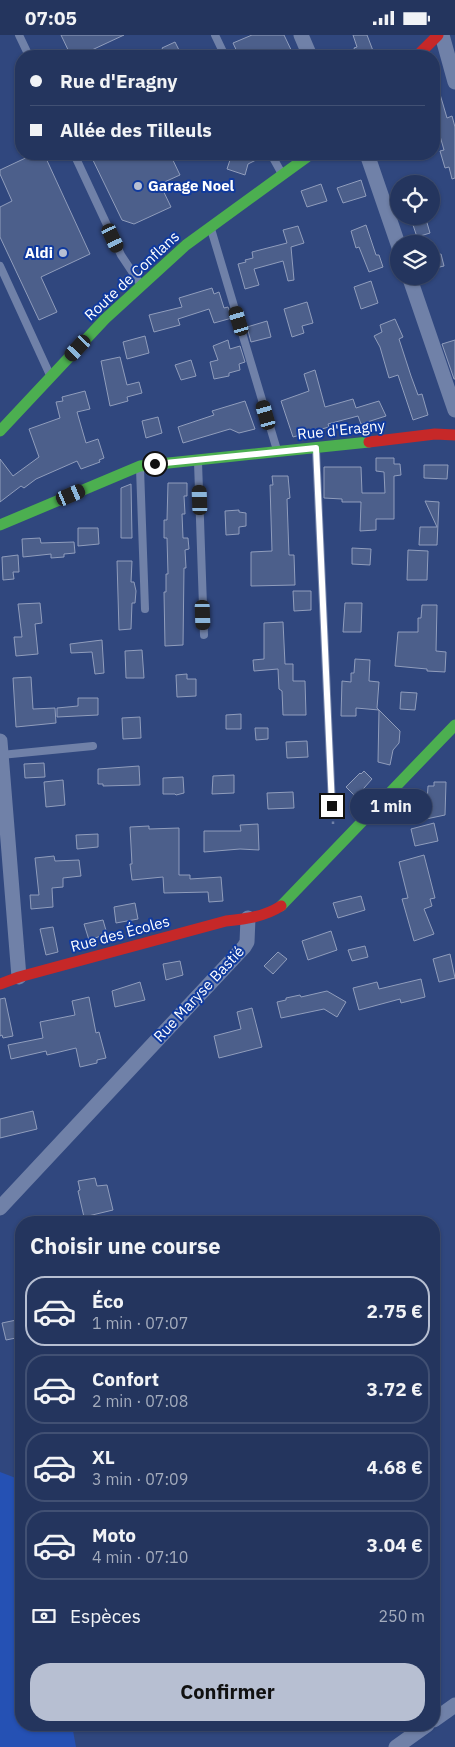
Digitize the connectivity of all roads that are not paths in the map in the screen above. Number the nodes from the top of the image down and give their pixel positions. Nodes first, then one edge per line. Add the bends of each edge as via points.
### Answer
1 (19, 35) edge
2 (215, 35) edge
3 (301, 35) edge
4 (438, 35) edge
5 (442, 35) edge
6 (26, 50) edge
7 (222, 50) edge
8 (307, 50) edge
9 (423, 50) edge
10 (455, 82) edge
11 (77, 160) edge
12 (273, 160) edge
13 (303, 160) edge
14 (369, 160) edge
15 (280, 178) junction
16 (211, 227) junction
17 (395, 235) edge
18 (0, 266) edge
19 (141, 285) junction
20 (412, 285) edge
21 (51, 376) junction
22 (455, 410) edge
23 (0, 431) edge
24 (455, 435) edge
25 (316, 448) junction
26 (278, 452) junction
27 (198, 460) junction
28 (140, 466) junction
29 (0, 525) edge
30 (145, 609) dead end
31 (204, 635) dead end
32 (455, 725) edge
33 (93, 746) dead end
34 (1, 748) edge
35 (332, 806) dead end
36 (248, 918) junction
37 (19, 977) junction
38 (0, 984) edge
39 (0, 1208) edge
40 (455, 1705) edge
41 (440, 1716) edge
42 (419, 1731) edge
43 (396, 1747) edge

1 - 6 lane
2 - 7 lane
3 - 8 street
4 - 9 main road
5 - 10 street
11 - 19 lane via 121,255
12 - 15 lane
13 - 15 main road, Route de Conflans
14 - 17 street
15 - 16 main road, Route de Conflans
16 - 19 main road, Route de Conflans
16 - 26 lane
18 - 21 lane
19 - 21 main road, Route de Conflans
20 - 22 street
21 - 23 main road, Route de Conflans
24 - 25 main road, Rue d'Eragny via 436,434
25 - 26 main road, Rue d'Eragny
25 - 35 lane
26 - 27 main road, Rue d'Eragny
27 - 28 main road, Rue d'Eragny
27 - 31 lane
28 - 29 main road, Rue d'Eragny
28 - 30 lane
32 - 36 main road via 285,903 275,912
33 - 34 lane
34 - 37 street
36 - 37 main road, Rue des Écoles via 226,921
36 - 39 street, Rue Maryse Bastié via 244,947
37 - 38 main road, Rue des Écoles
40 - 41 street
42 - 43 street

